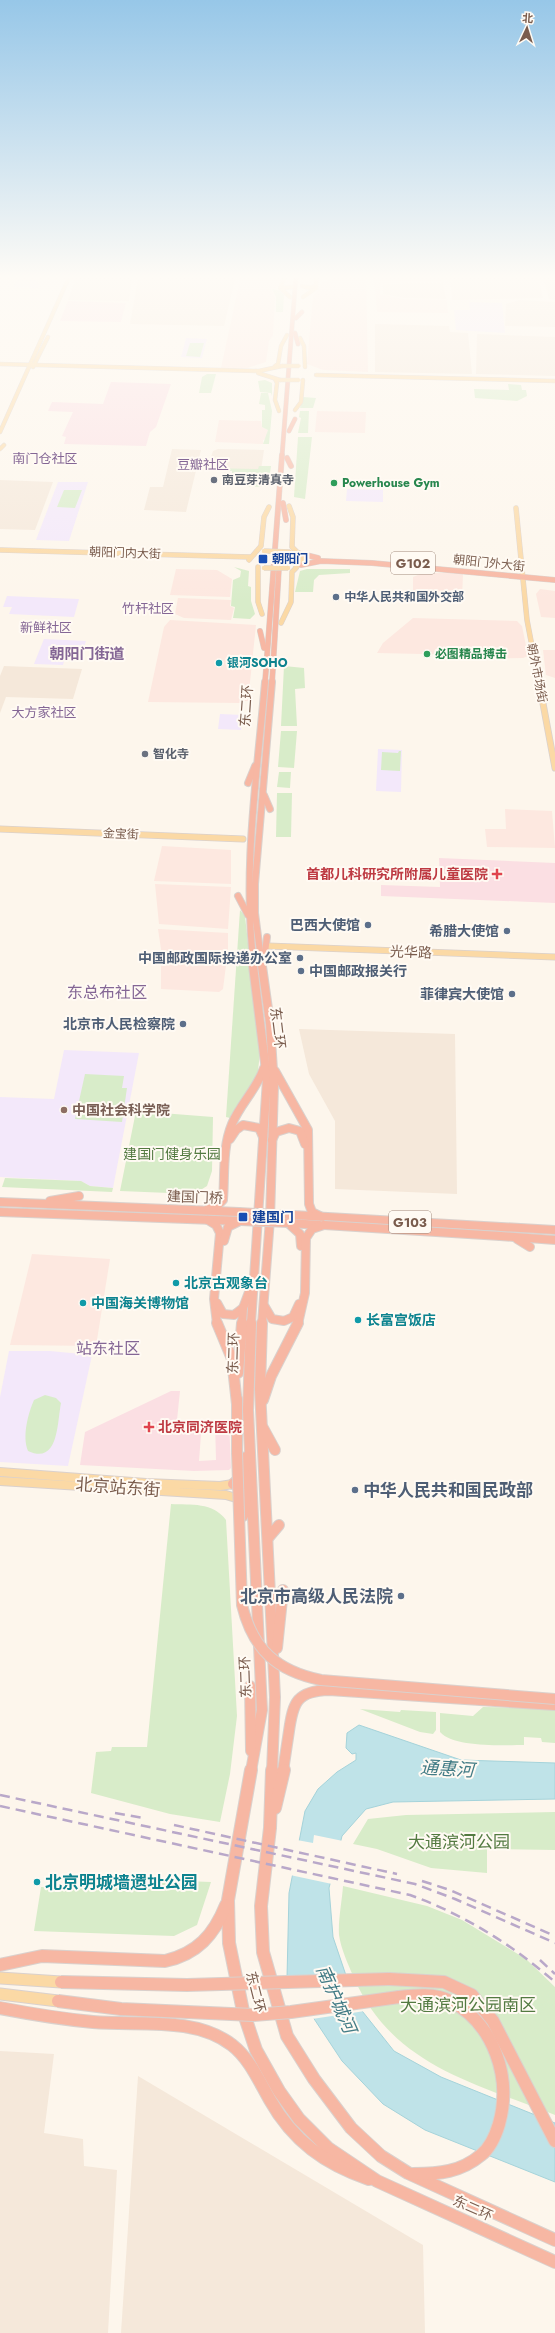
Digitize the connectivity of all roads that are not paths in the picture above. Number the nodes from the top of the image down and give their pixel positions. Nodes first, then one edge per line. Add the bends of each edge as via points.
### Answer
1 (20, 384) edge
2 (277, 384) edge
3 (288, 384) edge
4 (291, 384) edge
5 (301, 384) edge
6 (295, 410) dead end
7 (279, 411) dead end
8 (295, 419) dead end
9 (279, 424) dead end
10 (289, 431) junction
11 (0, 432) edge
12 (284, 432) junction
13 (4, 445) dead end
14 (0, 449) edge
15 (284, 458) junction
16 (291, 466) dead end
17 (275, 471) dead end
18 (283, 503) junction
19 (289, 506) dead end
20 (269, 508) dead end
21 (286, 520) dead end
22 (0, 550) edge
23 (258, 551) junction
24 (0, 553) edge
25 (300, 553) junction
26 (249, 559) junction
27 (301, 565) junction
28 (258, 567) junction
29 (296, 568) junction
30 (523, 575) junction
31 (555, 578) edge
32 (262, 614) dead end
33 (281, 623) dead end
34 (260, 631) dead end
35 (266, 654) junction
36 (279, 671) dead end
37 (271, 694) junction
38 (555, 745) edge
39 (258, 760) junction
40 (555, 768) edge
41 (248, 782) dead end
42 (263, 793) junction
43 (270, 810) dead end
44 (0, 829) edge
45 (0, 833) edge
46 (238, 896) dead end
47 (249, 916) junction
48 (267, 937) dead end
49 (268, 946) dead end
50 (555, 957) edge
51 (262, 972) junction
52 (266, 1060) junction
53 (273, 1067) junction
54 (230, 1136) junction
55 (267, 1140) junction
56 (307, 1147) junction
57 (79, 1196) dead end
58 (0, 1202) edge
59 (37, 1204) junction
60 (0, 1212) edge
61 (36, 1214) junction
62 (205, 1215) junction
63 (293, 1215) junction
64 (240, 1216) junction
65 (320, 1216) junction
66 (73, 1220) dead end
67 (288, 1223) junction
68 (324, 1225) junction
69 (555, 1230) edge
70 (515, 1237) junction
71 (555, 1240) edge
72 (530, 1247) dead end
73 (252, 1283) junction
74 (264, 1296) junction
75 (216, 1299) junction
76 (301, 1303) junction
77 (243, 1308) junction
78 (237, 1408) junction
79 (260, 1413) junction
80 (262, 1426) junction
81 (248, 1440) junction
82 (275, 1450) dead end
83 (0, 1472) edge
84 (250, 1473) junction
85 (0, 1481) edge
86 (233, 1484) joint
87 (236, 1498) dead end
88 (243, 1522) dead end
89 (279, 1525) dead end
90 (268, 1538) junction
91 (284, 1590) dead end
92 (250, 1686) dead end
93 (275, 1697) junction
94 (555, 1699) edge
95 (555, 1705) edge
96 (251, 1775) junction
97 (270, 1828) junction
98 (228, 1900) junction
99 (0, 1965) edge
100 (0, 1978) edge
101 (61, 1982) joint
102 (0, 1994) edge
103 (58, 2001) joint
104 (3, 2009) edge
105 (555, 2141) edge
106 (408, 2173) junction
107 (377, 2181) junction
108 (555, 2240) edge
109 (555, 2262) edge

1 - 11 main road
2 - 7 main road via 275,400
3 - 12 highway, 东二环
4 - 10 highway, 东二环
5 - 6 main road via 301,402
8 - 10 highway
9 - 12 highway
10 - 15 highway, 东二环
12 - 15 highway, 东二环
13 - 14 main road
15 - 16 highway
15 - 17 highway
15 - 18 highway, 东二环
15 - 35 highway, 东二环
18 - 21 highway
18 - 37 highway, 东二环
19 - 25 main road via 293,517 292,547
20 - 23 main road via 264,517 262,543
22 - 26 main road, 朝阳门内大街
23 - 25 main road, bridge
23 - 26 main road
24 - 26 main road, 朝阳门内大街
25 - 27 main road via 303,561
25 - 30 highway, 朝阳门外大街 / G102 via 314,558 372,560
26 - 28 main road
27 - 29 main road
27 - 30 highway, 朝阳门外大街 / G102 via 321,561 359,562
28 - 29 main road, bridge
28 - 32 main road via 258,602
29 - 33 main road via 292,572 291,602
30 - 30 main road via 519,512 516,508
30 - 31 highway, 朝阳门外大街 / G102
30 - 38 main road, 朝外市场街
30 - 40 main road, 朝外市场街 via 527,620
34 - 35 highway
35 - 39 highway, 东二环
36 - 37 highway
37 - 42 highway, 东二环
39 - 41 highway
39 - 47 highway, 东二环
42 - 43 highway
42 - 51 highway, 东二环 via 255,884 255,913
44 - 45 main road, 金宝街 via 243,841
46 - 47 highway
47 - 52 highway, 东二环
48 - 51 highway
49 - 50 main road, 光华路
51 - 53 highway, 东二环
52 - 54 highway via 259,1085 235,1116
52 - 55 highway, 东二环
53 - 55 highway, 东二环
53 - 56 highway via 308,1130
54 - 55 highway via 239,1127 248,1125 259,1128
54 - 62 highway via 222,1200
54 - 64 highway via 227,1200 230,1207
55 - 56 highway via 276,1132 289,1128 300,1132
55 - 73 highway, 东二环
55 - 74 highway, 东二环 via 270,1218
56 - 63 highway via 304,1205
56 - 65 highway via 309,1204 312,1212
57 - 59 highway
58 - 59 highway
59 - 62 highway, 建国门桥
60 - 61 highway
61 - 62 highway, 建国门桥
61 - 66 highway
62 - 64 highway, 建国门桥
62 - 75 highway via 216,1225 220,1233
63 - 64 highway, 建国门桥, bridge
63 - 65 highway, 建国门桥
64 - 67 highway, 建国门桥, bridge
64 - 75 highway via 225,1232
65 - 69 highway, G103
67 - 68 highway, 建国门桥
67 - 76 highway via 298,1230 301,1237
68 - 70 highway, G103, bridge
68 - 76 highway via 312,1229 306,1238
70 - 71 highway, G103
70 - 72 highway
73 - 77 highway
73 - 81 highway, 东二环 via 248,1358
74 - 76 highway via 266,1312 277,1321 291,1319
74 - 79 highway, 东二环
75 - 77 highway via 222,1315 232,1315
75 - 78 highway via 217,1326 232,1359
76 - 79 highway via 296,1327 270,1376
77 - 78 highway
78 - 94 highway, bridge via 242,1605 246,1621 264,1652 282,1668 308,1677
79 - 80 highway, 东二环
80 - 82 highway
80 - 90 highway, 东二环
81 - 84 highway, 东二环
81 - 86 highway via 243,1475
83 - 86 main road, 北京站东街 via 153,1483 220,1486
84 - 88 highway via 245,1493
84 - 96 highway, 东二环 via 262,1710
85 - 87 main road, 北京站东街 via 226,1495
89 - 90 highway
90 - 93 highway, 东二环
91 - 93 highway via 279,1615
92 - 96 highway
93 - 97 highway, 东二环
95 - 97 highway via 310,1690 297,1700 292,1709 283,1775
96 - 98 highway, 东二环
97 - 106 highway, 东二环 via 261,1906 263,1952 287,2036 314,2079 351,2128 381,2156
98 - 99 highway via 221,1920 207,1942 194,1952 178,1959 165,1961 42,1956
98 - 107 highway, 东二环 via 229,1943 234,1975 256,2050 279,2091 299,2119 328,2148
100 - 101 main road
101 - 105 highway, bridge via 187,1985 389,1979 444,1982 472,1995 493,2021
102 - 103 main road
103 - 106 highway, bridge via 121,2009 253,2014 291,2012 399,1997 432,1996 449,2000 475,2017 487,2032 500,2066 504,2099 502,2117 488,2147 462,2168 440,2175
104 - 107 highway via 107,2023 177,2026 204,2031 232,2045 248,2064 281,2119 320,2159 339,2169
106 - 108 highway, 东二环
107 - 109 highway, 东二环

